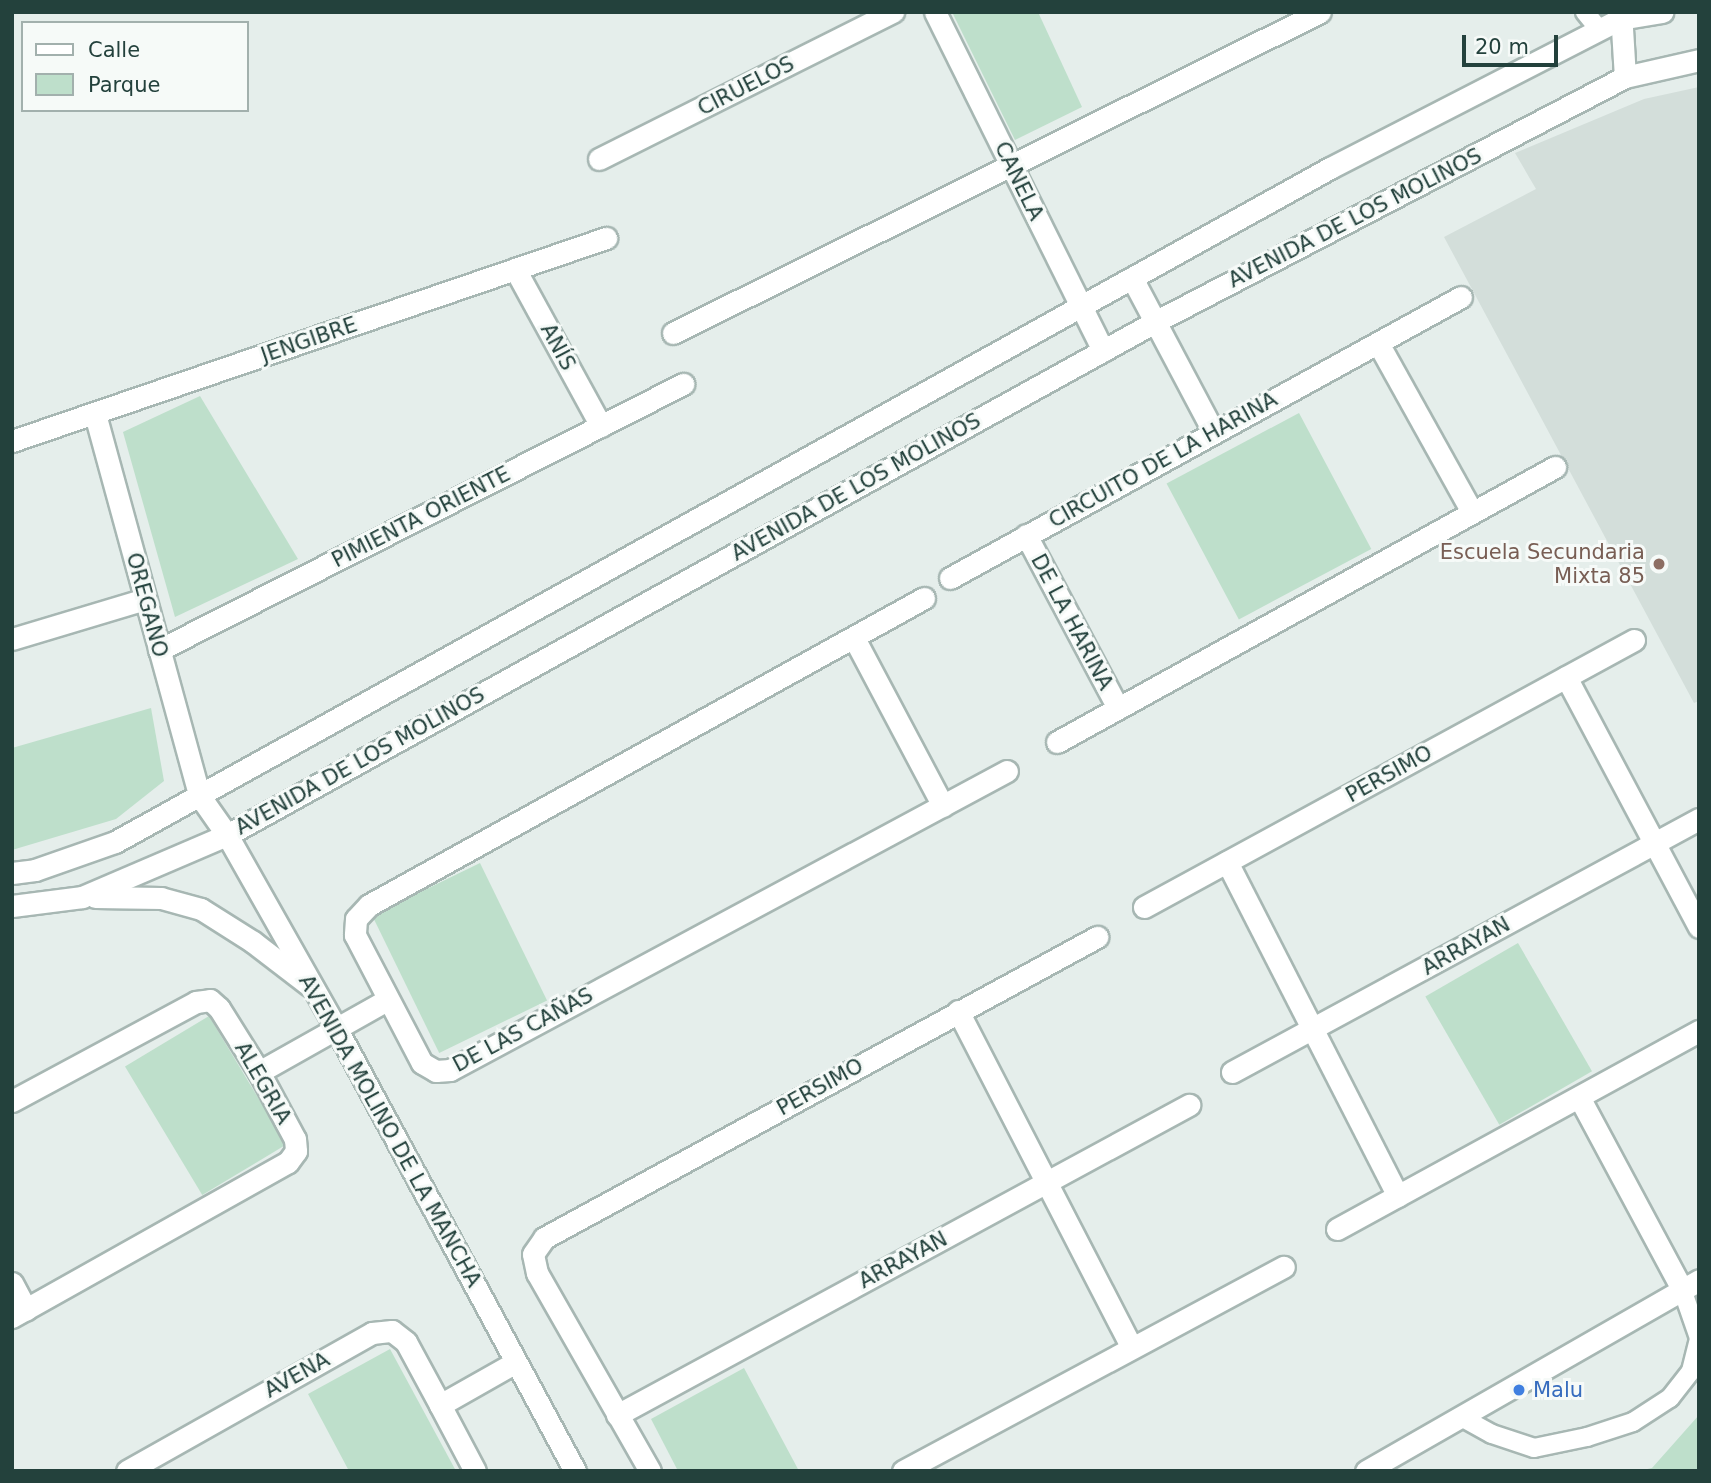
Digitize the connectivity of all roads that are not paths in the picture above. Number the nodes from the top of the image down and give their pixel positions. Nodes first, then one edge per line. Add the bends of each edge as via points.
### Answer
1 (893, 12) edge
2 (935, 12) edge
3 (1320, 12) edge
4 (1585, 12) edge
5 (1662, 12) edge
6 (1620, 15) edge
7 (1599, 29) junction
8 (1699, 60) edge
9 (1625, 78) junction
10 (599, 159) dead end
11 (1012, 165) junction
12 (606, 238) dead end
13 (515, 269) junction
14 (1132, 278) junction
15 (1461, 297) dead end
16 (1082, 306) junction
17 (1153, 323) junction
18 (673, 333) dead end
19 (1377, 344) junction
20 (1103, 351) junction
21 (683, 384) dead end
22 (95, 414) junction
23 (601, 426) junction
24 (1213, 433) junction
25 (12, 441) edge
26 (1555, 467) dead end
27 (1472, 512) junction
28 (1026, 535) junction
29 (950, 578) dead end
30 (924, 598) dead end
31 (145, 599) junction
32 (854, 638) junction
33 (12, 639) edge
34 (1634, 640) dead end
35 (159, 650) junction
36 (1566, 677) junction
37 (1118, 708) junction
38 (1056, 742) dead end
39 (1007, 771) dead end
40 (199, 795) junction
41 (943, 806) junction
42 (1699, 819) edge
43 (227, 835) junction
44 (1654, 843) junction
45 (1227, 862) junction
46 (12, 873) edge
47 (82, 897) junction
48 (12, 906) edge
49 (1144, 907) dead end
50 (1699, 927) edge
51 (1097, 937) dead end
52 (309, 985) junction
53 (387, 1000) junction
54 (958, 1011) junction
55 (335, 1026) junction
56 (1312, 1029) junction
57 (1699, 1031) edge
58 (259, 1072) junction
59 (1232, 1072) dead end
60 (1579, 1097) junction
61 (12, 1101) edge
62 (1189, 1105) dead end
63 (1046, 1182) junction
64 (1398, 1196) junction
65 (1337, 1229) dead end
66 (1284, 1268) dead end
67 (12, 1283) edge
68 (1690, 1285) edge
69 (19, 1313) edge
70 (1699, 1339) edge
71 (1131, 1346) junction
72 (516, 1362) junction
73 (440, 1405) junction
74 (617, 1415) junction
75 (1461, 1417) junction
76 (127, 1471) edge
77 (475, 1471) edge
78 (575, 1471) edge
79 (650, 1471) edge
80 (903, 1471) edge
81 (1366, 1471) edge

1 - 10 street, CIRUELOS
2 - 11 street, CANELA
3 - 11 street
4 - 7 lane
5 - 6 street
6 - 7 street
6 - 9 street
7 - 14 street via 1330,168
8 - 9 street, AVENIDA DE LOS MOLINOS
9 - 17 street, AVENIDA DE LOS MOLINOS
11 - 16 street, CANELA
11 - 18 street
12 - 13 street, JENGIBRE
13 - 22 street, JENGIBRE
13 - 23 street, ANÍS
14 - 16 street
14 - 17 street
15 - 19 street, CIRCUITO DE LA HARINA
16 - 20 street, CANELA
16 - 40 street
17 - 20 street, AVENIDA DE LOS MOLINOS
17 - 24 street
19 - 24 street, CIRCUITO DE LA HARINA
19 - 27 street
20 - 43 street, AVENIDA DE LOS MOLINOS
21 - 23 street, PIMIENTA ORIENTE
22 - 25 street, JENGIBRE
22 - 31 street, OREGANO
23 - 35 street, PIMIENTA ORIENTE
24 - 28 street, CIRCUITO DE LA HARINA
26 - 27 street
27 - 37 street
28 - 29 street, CIRCUITO DE LA HARINA
28 - 37 street, DE LA HARINA
30 - 32 street, DE LAS CAÑAS
31 - 33 street
31 - 35 street, OREGANO
32 - 41 street
32 - 53 street, DE LAS CAÑAS via 369,905 356,919 355,935
34 - 36 street, PERSIMO
35 - 40 street, OREGANO
36 - 44 street
36 - 45 street, PERSIMO
37 - 38 street
39 - 41 street, DE LAS CAÑAS
40 - 43 street, AVENIDA MOLINO DE LA MANCHA
40 - 46 street via 115,842 35,870
41 - 53 street, DE LAS CAÑAS via 450,1070 436,1071 422,1063
42 - 44 street, ARRAYAN
43 - 47 street, AVENIDA DE LOS MOLINOS
43 - 52 street, AVENIDA MOLINO DE LA MANCHA
44 - 50 street
44 - 56 street, ARRAYAN
45 - 49 street, PERSIMO
45 - 56 street
47 - 48 street, AVENIDA DE LOS MOLINOS
47 - 52 street via 161,898 201,909
51 - 54 street, PERSIMO
52 - 55 street, AVENIDA MOLINO DE LA MANCHA
53 - 55 street
54 - 63 street
54 - 74 street, PERSIMO via 544,1238 533,1254 537,1273
55 - 58 street
55 - 72 street, AVENIDA MOLINO DE LA MANCHA
56 - 59 street, ARRAYAN
56 - 64 street
57 - 60 street
58 - 61 street, ALEGRIA via 210,1000 196,1002
58 - 69 street, ALEGRIA via 295,1139 296,1151 288,1162
60 - 64 street
60 - 68 street
62 - 63 street, ARRAYAN
63 - 71 street
63 - 74 street, ARRAYAN
64 - 65 street
66 - 71 street
67 - 69 street
68 - 70 lane
68 - 75 street
70 - 75 lane via 1691,1371 1671,1398 1633,1422 1534,1448 1492,1434
71 - 80 street
72 - 73 street
72 - 78 street, AVENIDA MOLINO DE LA MANCHA
73 - 76 street, AVENA via 406,1342 392,1331 372,1333
73 - 77 street, AVENA
74 - 79 street
75 - 81 street

